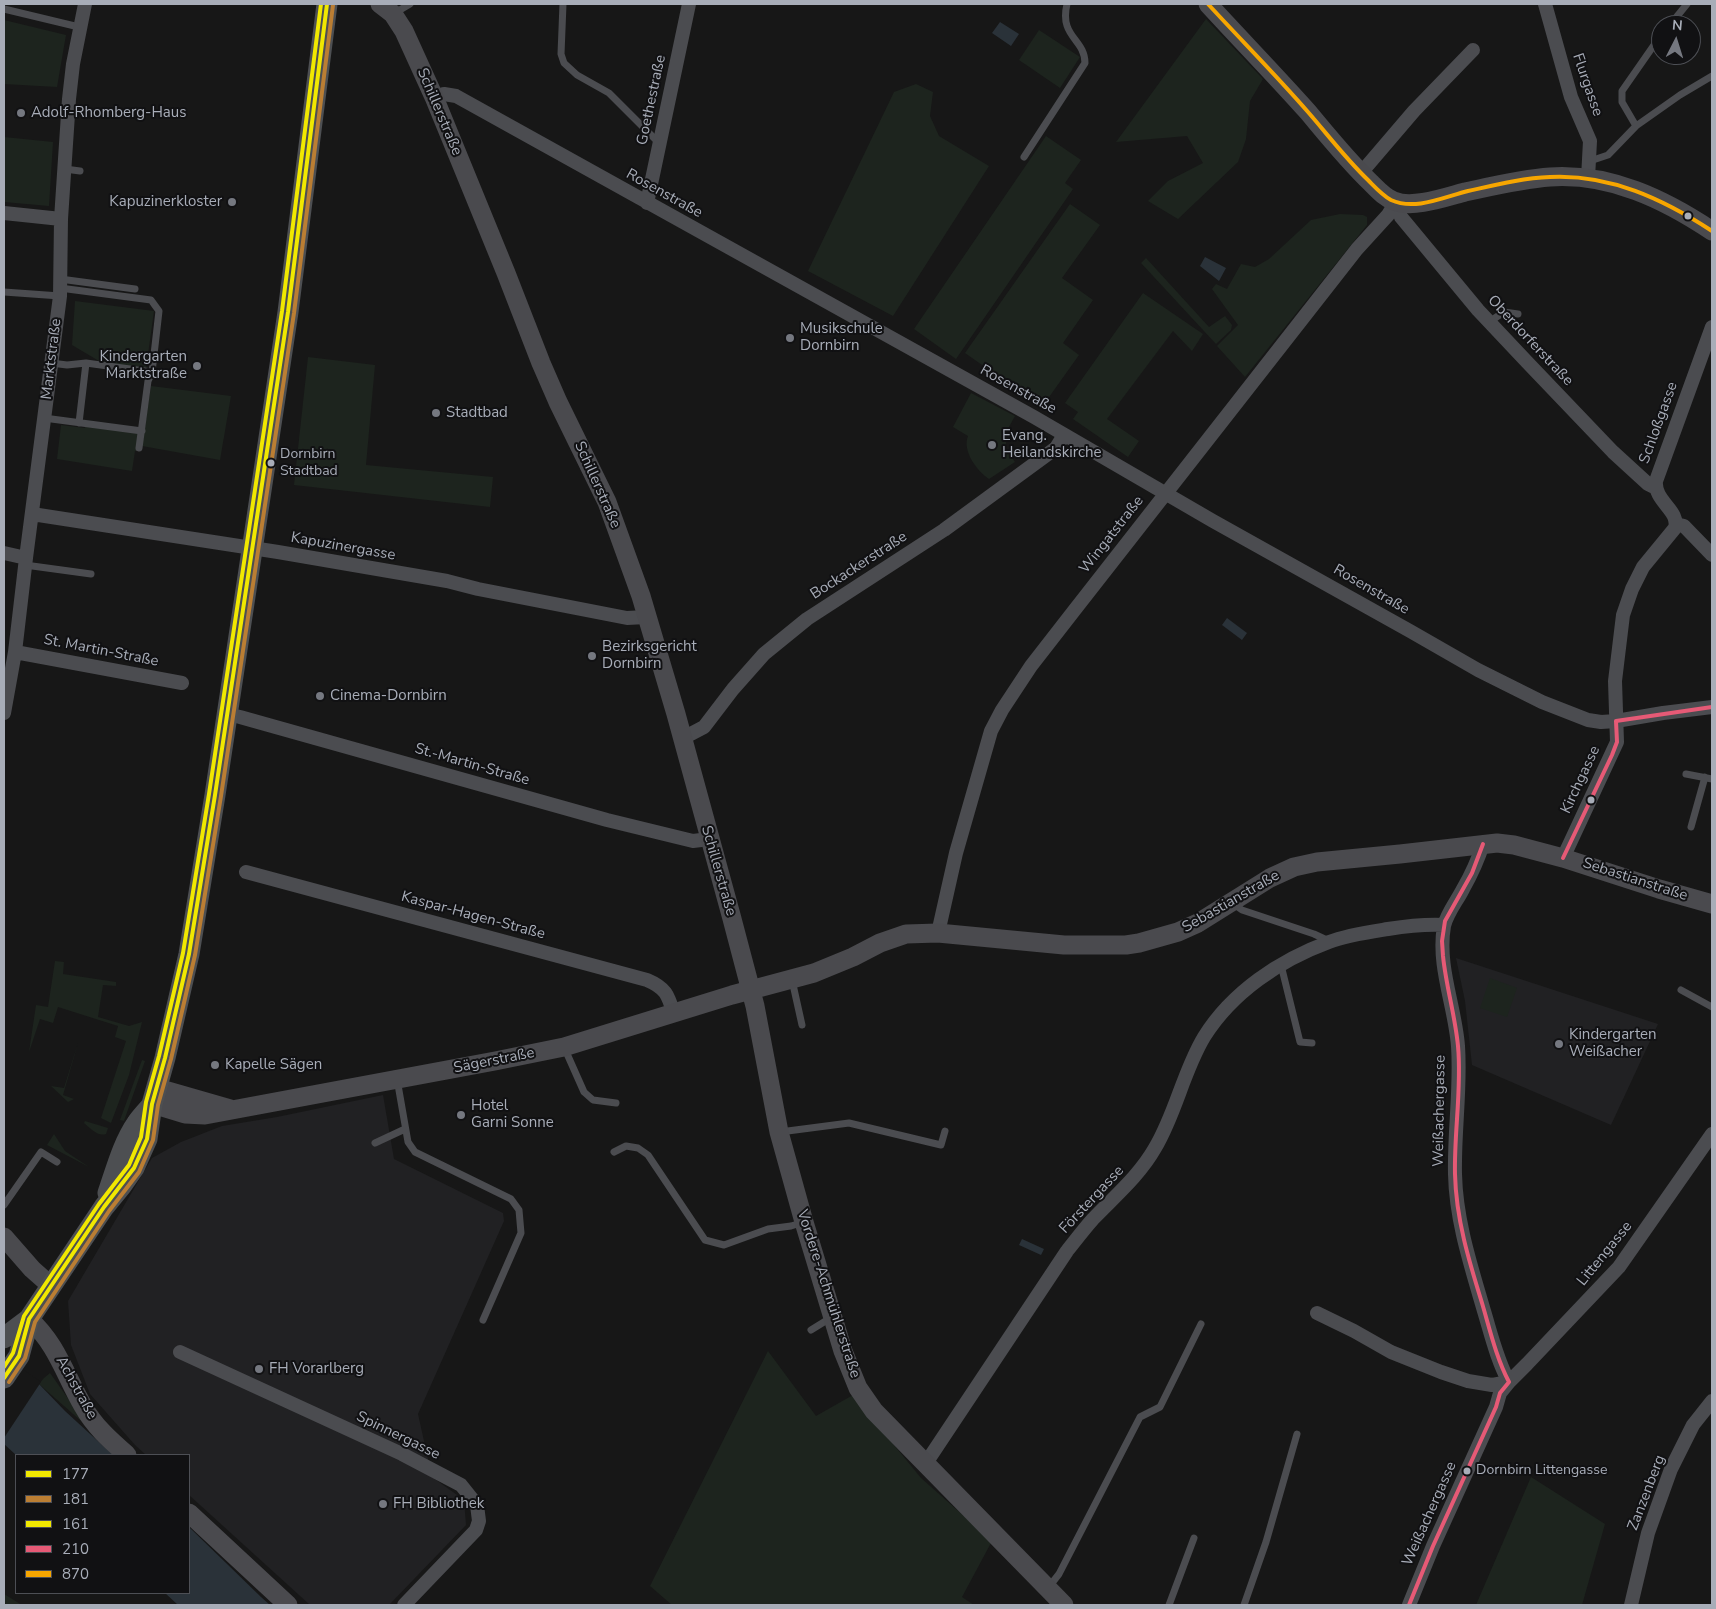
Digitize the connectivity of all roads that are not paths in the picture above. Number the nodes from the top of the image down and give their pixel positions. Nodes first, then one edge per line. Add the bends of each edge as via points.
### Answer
1 (84, 4) edge
2 (326, 4) edge
3 (410, 4) edge
4 (563, 4) edge
5 (689, 4) edge
6 (1067, 4) edge
7 (1208, 4) edge
8 (1545, 4) edge
9 (1687, 4) edge
10 (380, 7) edge
11 (4, 9) edge
12 (1678, 15) edge
13 (80, 27) junction
14 (1651, 49) edge
15 (1473, 50) dead end
16 (1712, 76) edge
17 (434, 97) junction
18 (1636, 126) junction
19 (660, 144) junction
20 (1024, 157) dead end
21 (65, 169) junction
22 (1589, 170) junction
23 (80, 171) dead end
24 (1361, 173) junction
25 (1396, 202) junction
26 (646, 203) junction
27 (4, 213) edge
28 (61, 219) junction
29 (1712, 231) edge
30 (60, 288) junction
31 (135, 289) dead end
32 (4, 292) edge
33 (1518, 314) dead end
34 (1491, 324) junction
35 (1712, 327) edge
36 (51, 363) junction
37 (86, 364) junction
38 (152, 372) junction
39 (44, 418) junction
40 (80, 422) junction
41 (142, 431) junction
42 (1064, 435) junction
43 (139, 448) dead end
44 (1656, 488) junction
45 (1166, 492) junction
46 (32, 514) junction
47 (1676, 524) junction
48 (253, 549) junction
49 (4, 553) edge
50 (1712, 555) edge
51 (25, 562) junction
52 (91, 574) dead end
53 (646, 617) junction
54 (10, 633) edge
55 (15, 652) junction
56 (182, 683) dead end
57 (1712, 707) edge
58 (4, 713) edge
59 (227, 714) junction
60 (1616, 721) junction
61 (683, 738) junction
62 (1686, 774) dead end
63 (1709, 778) edge
64 (1691, 827) dead end
65 (710, 839) junction
66 (1483, 844) junction
67 (1563, 858) junction
68 (246, 872) dead end
69 (1232, 903) junction
70 (1712, 904) edge
71 (1444, 925) junction
72 (938, 933) junction
73 (1329, 942) junction
74 (1281, 965) junction
75 (792, 980) junction
76 (750, 990) junction
77 (1681, 990) dead end
78 (1712, 1007) edge
79 (674, 1014) junction
80 (802, 1024) dead end
81 (1312, 1043) dead end
82 (564, 1046) junction
83 (397, 1079) junction
84 (155, 1096) junction
85 (616, 1103) dead end
86 (405, 1129) junction
87 (945, 1131) dead end
88 (779, 1132) junction
89 (1712, 1134) edge
90 (375, 1143) dead end
91 (614, 1152) dead end
92 (57, 1162) dead end
93 (4, 1205) edge
94 (804, 1222) junction
95 (4, 1237) edge
96 (50, 1285) junction
97 (1317, 1312) dead end
98 (833, 1317) junction
99 (29, 1318) junction
100 (483, 1320) dead end
101 (1201, 1324) dead end
102 (810, 1330) dead end
103 (4, 1338) edge
104 (180, 1352) dead end
105 (4, 1378) edge
106 (1509, 1382) junction
107 (1712, 1401) edge
108 (1297, 1434) dead end
109 (126, 1454) edge
110 (926, 1463) junction
111 (190, 1514) edge
112 (1194, 1538) dead end
113 (1054, 1597) edge
114 (288, 1605) edge
115 (404, 1605) edge
116 (1169, 1605) edge
117 (1244, 1605) edge
118 (1409, 1605) edge
119 (1631, 1605) edge

1 - 13 street, Marktstraße
2 - 48 main road via 288,312
3 - 10 lane
4 - 19 lane via 561,54 564,63 609,93
5 - 19 street, Goethestraße
6 - 20 lane via 1065,20 1068,32 1085,55 1085,63
7 - 24 street
8 - 22 street, Flurgasse via 1571,97 1590,141
9 - 12 lane
10 - 17 street, Schillerstraße via 404,31
11 - 13 lane
13 - 21 street, Marktstraße via 69,99
14 - 18 lane via 1622,91 1622,102
15 - 24 street via 1414,111
16 - 18 lane
17 - 26 street, Rosenstraße via 444,94 456,96
17 - 53 street, Schillerstraße via 541,363 607,502
18 - 22 lane
19 - 26 street, Goethestraße
21 - 23 lane
21 - 28 street, Marktstraße
22 - 25 street via 1418,203
22 - 29 street via 1648,194
24 - 25 street
25 - 34 street, Oberdorferstraße via 1401,216
25 - 45 street, Wingatstraße
26 - 42 street, Rosenstraße
27 - 28 street
28 - 30 street, Marktstraße
30 - 31 lane
30 - 32 lane
30 - 36 street, Marktstraße
30 - 38 lane via 151,300 159,310
33 - 34 lane via 1504,312
34 - 44 street, Oberdorferstraße via 1613,452
35 - 44 street, Schloßgasse via 1658,472
36 - 37 lane
36 - 39 street, Marktstraße
37 - 38 lane
37 - 40 lane
38 - 41 lane
39 - 40 lane
39 - 46 street, Marktstraße
40 - 41 lane
41 - 43 lane
42 - 45 street, Rosenstraße
42 - 61 street, Bockackerstraße via 1056,448 944,530 806,619 764,654 704,727
44 - 47 street, Schloßgasse
45 - 60 street, Rosenstraße via 1486,674 1542,702 1588,720
45 - 72 street, Wingatstraße via 1031,666 991,731
46 - 48 street, Kapuzinergasse
46 - 51 street, Marktstraße
47 - 50 street via 1684,526
47 - 60 street via 1644,567 1623,615 1615,681
48 - 53 street, Kapuzinergasse via 447,581 627,618
48 - 59 main road
49 - 51 street
51 - 52 lane
51 - 54 street, Marktstraße
53 - 61 street, Schillerstraße
54 - 55 street, Marktstraße
55 - 56 street, St. Martin-Straße
55 - 58 street, Marktstraße
57 - 60 street
59 - 65 street, St.-Martin-Straße via 616,822 693,841
59 - 84 main road via 189,954
60 - 67 street, Kirchgasse via 1617,742 1612,755
61 - 65 street, Schillerstraße
62 - 63 lane
63 - 64 lane
65 - 76 street, Schillerstraße
66 - 67 street, Sebastianstraße via 1514,845
66 - 69 street, Sebastianstraße via 1294,867 1270,878
66 - 71 street, Weißachergasse via 1474,869
67 - 70 street, Sebastianstraße
68 - 79 street, Kaspar-Hagen-Straße via 647,980 668,995
69 - 72 street, Sebastianstraße via 1178,932 1126,946 1064,945
69 - 73 lane via 1242,910
71 - 73 street, Förstergasse via 1406,926
71 - 106 street, Weißachergasse via 1444,968 1458,1046 1455,1175 1460,1223
72 - 75 street, Sebastianstraße via 906,934 814,974
73 - 74 street, Förstergasse
74 - 81 lane via 1300,1042
74 - 110 street, Förstergasse via 1247,988 1205,1036 1190,1063 1168,1123 1140,1172 1067,1251
75 - 76 street, Sebastianstraße
75 - 80 lane
76 - 79 street, Sägerstraße
76 - 88 street, Vordere-Achmühlerstraße
77 - 78 lane
79 - 82 street, Sägerstraße
82 - 83 street, Sägerstraße
82 - 85 lane via 584,1092 593,1100
83 - 84 street, Sägerstraße via 205,1116 195,1116
83 - 86 lane
84 - 96 main road via 124,1148 104,1207
86 - 90 lane
86 - 100 lane via 415,1152 511,1199 519,1210 521,1233
87 - 88 lane via 941,1145 849,1123
88 - 94 street, Vordere-Achmühlerstraße
89 - 106 street, Littengasse via 1619,1267
91 - 94 lane via 626,1146 638,1148 648,1155 705,1240 724,1245 768,1229
92 - 93 lane via 41,1152
94 - 98 street, Vordere-Achmühlerstraße
95 - 96 street
96 - 99 main road
97 - 106 street via 1390,1352 1441,1372 1486,1384
98 - 102 lane
98 - 110 street, Vordere-Achmühlerstraße via 858,1388 874,1411
99 - 103 main road
99 - 105 main road via 19,1356
99 - 109 street, Achstraße via 50,1342 92,1420
101 - 113 lane, Vordere-Achmühlerstraße via 1160,1408 1140,1417 1059,1574
104 - 115 street, Spinnergasse via 402,1454 461,1485 477,1505 479,1521 476,1530
106 - 118 street, Weißachergasse via 1500,1393
107 - 119 street, Zanzenberg via 1693,1425 1671,1469 1648,1533
108 - 117 lane
110 - 113 street, Vordere-Achmühlerstraße
111 - 114 street
112 - 116 lane

